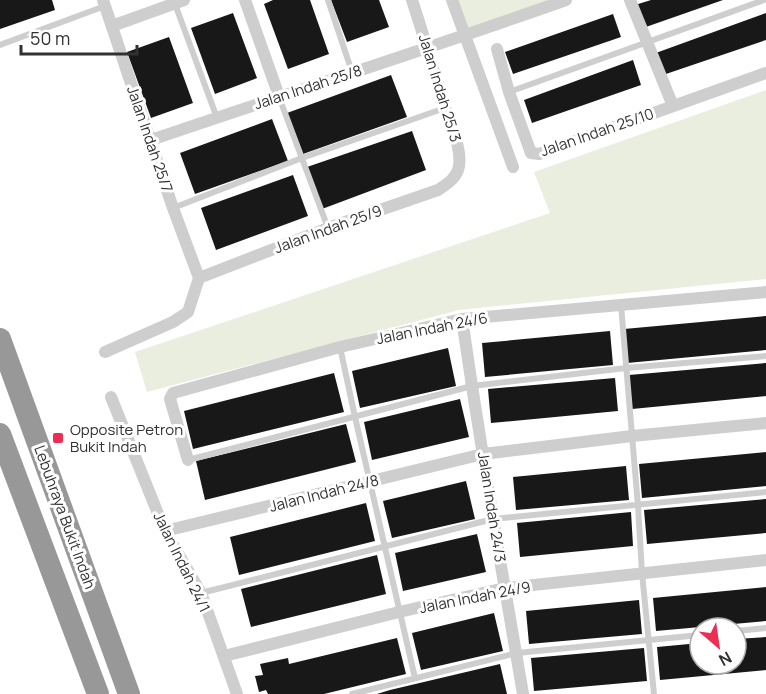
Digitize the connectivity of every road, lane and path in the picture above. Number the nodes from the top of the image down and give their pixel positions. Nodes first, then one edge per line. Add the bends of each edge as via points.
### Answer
1 (245, 0) edge
2 (328, 0) edge
3 (412, 0) edge
4 (452, 0) edge
5 (566, 0) edge
6 (630, 0) edge
7 (764, 0) edge
8 (179, 2) edge
9 (104, 3) edge
10 (112, 26) junction
11 (466, 36) junction
12 (647, 42) junction
13 (0, 45) edge
14 (428, 48) junction
15 (496, 49) dead end
16 (352, 72) junction
17 (766, 73) edge
18 (508, 92) junction
19 (279, 96) junction
20 (673, 106) junction
21 (445, 108) junction
22 (217, 118) junction
23 (151, 140) junction
24 (302, 158) junction
25 (513, 167) dead end
26 (455, 176) joint
27 (173, 208) junction
28 (328, 228) junction
29 (199, 278) junction
30 (766, 292) edge
31 (621, 304) junction
32 (462, 319) junction
33 (0, 339) edge
34 (340, 347) junction
35 (105, 352) dead end
36 (766, 356) edge
37 (626, 368) junction
38 (472, 386) junction
39 (111, 397) dead end
40 (355, 417) junction
41 (766, 423) edge
42 (0, 434) edge
43 (632, 436) junction
44 (483, 454) junction
45 (188, 460) joint
46 (370, 482) junction
47 (766, 492) edge
48 (638, 506) junction
49 (493, 519) junction
50 (165, 531) junction
51 (385, 548) junction
52 (766, 560) edge
53 (642, 573) junction
54 (505, 588) junction
55 (201, 593) junction
56 (399, 612) junction
57 (766, 628) edge
58 (748, 630) edge
59 (688, 636) edge
60 (649, 640) junction
61 (517, 653) junction
62 (224, 656) junction
63 (415, 678) junction
64 (98, 694) edge
65 (129, 694) edge
66 (237, 694) edge
67 (352, 694) edge
68 (523, 694) edge
69 (654, 694) edge

1 - 19 street
2 - 16 lane
3 - 14 street, Jalan Indah 25/3
4 - 11 street
5 - 11 street, Jalan Indah 25/8
6 - 12 street
7 - 12 lane
8 - 10 street
8 - 22 lane
9 - 10 street, Jalan Indah 25/7
9 - 13 lane
10 - 23 street, Jalan Indah 25/7
11 - 14 street, Jalan Indah 25/8
11 - 25 street
12 - 18 lane
12 - 20 street
14 - 16 street, Jalan Indah 25/8
14 - 21 street, Jalan Indah 25/3
15 - 18 street, Jalan Indah 25/10
16 - 19 street, Jalan Indah 25/8
17 - 20 street, Jalan Indah 25/10
18 - 20 street, Jalan Indah 25/10 via 531,153 539,154
19 - 22 street, Jalan Indah 25/8
19 - 24 lane
21 - 24 lane
21 - 26 street, Jalan Indah 25/3 via 459,152
22 - 23 street, Jalan Indah 25/8
23 - 27 street, Jalan Indah 25/7
24 - 27 lane
24 - 28 lane
26 - 28 street, Jalan Indah 25/9 via 438,190
27 - 29 street, Jalan Indah 25/7
28 - 29 street, Jalan Indah 25/9
29 - 35 street via 188,312
30 - 31 street, Jalan Indah 24/6
31 - 32 street, Jalan Indah 24/6
31 - 37 lane
32 - 34 street, Jalan Indah 24/6
32 - 38 street, Jalan Indah 24/3
33 - 65 highway, Lebuhraya Bukit Indah
34 - 40 lane
34 - 45 street, Jalan Indah 24/6 via 173,393 170,399
36 - 37 lane
37 - 38 lane
37 - 43 lane
38 - 40 lane
38 - 44 street, Jalan Indah 24/3
39 - 50 street, Jalan Indah 24/1
40 - 45 lane
40 - 46 lane
41 - 43 street, Jalan Indah 24/8
42 - 64 highway, Lebuhraya Bukit Indah
43 - 44 street, Jalan Indah 24/8
43 - 48 lane
44 - 46 street, Jalan Indah 24/8
44 - 49 street, Jalan Indah 24/3
46 - 50 street, Jalan Indah 24/8
46 - 51 lane
47 - 48 lane
48 - 49 lane
48 - 53 lane
49 - 51 lane
49 - 54 street, Jalan Indah 24/3
50 - 55 street, Jalan Indah 24/1
51 - 55 lane
51 - 56 lane
52 - 53 street, Jalan Indah 24/9
53 - 54 street, Jalan Indah 24/9
53 - 60 lane
54 - 56 street, Jalan Indah 24/9
54 - 61 street, Jalan Indah 24/3
55 - 62 street, Jalan Indah 24/1
56 - 62 street, Jalan Indah 24/9
56 - 63 lane
57 - 58 lane
59 - 60 lane
60 - 61 lane
60 - 69 lane
61 - 63 lane
61 - 68 street, Jalan Indah 24/3
62 - 66 street, Jalan Indah 24/1
63 - 67 lane

